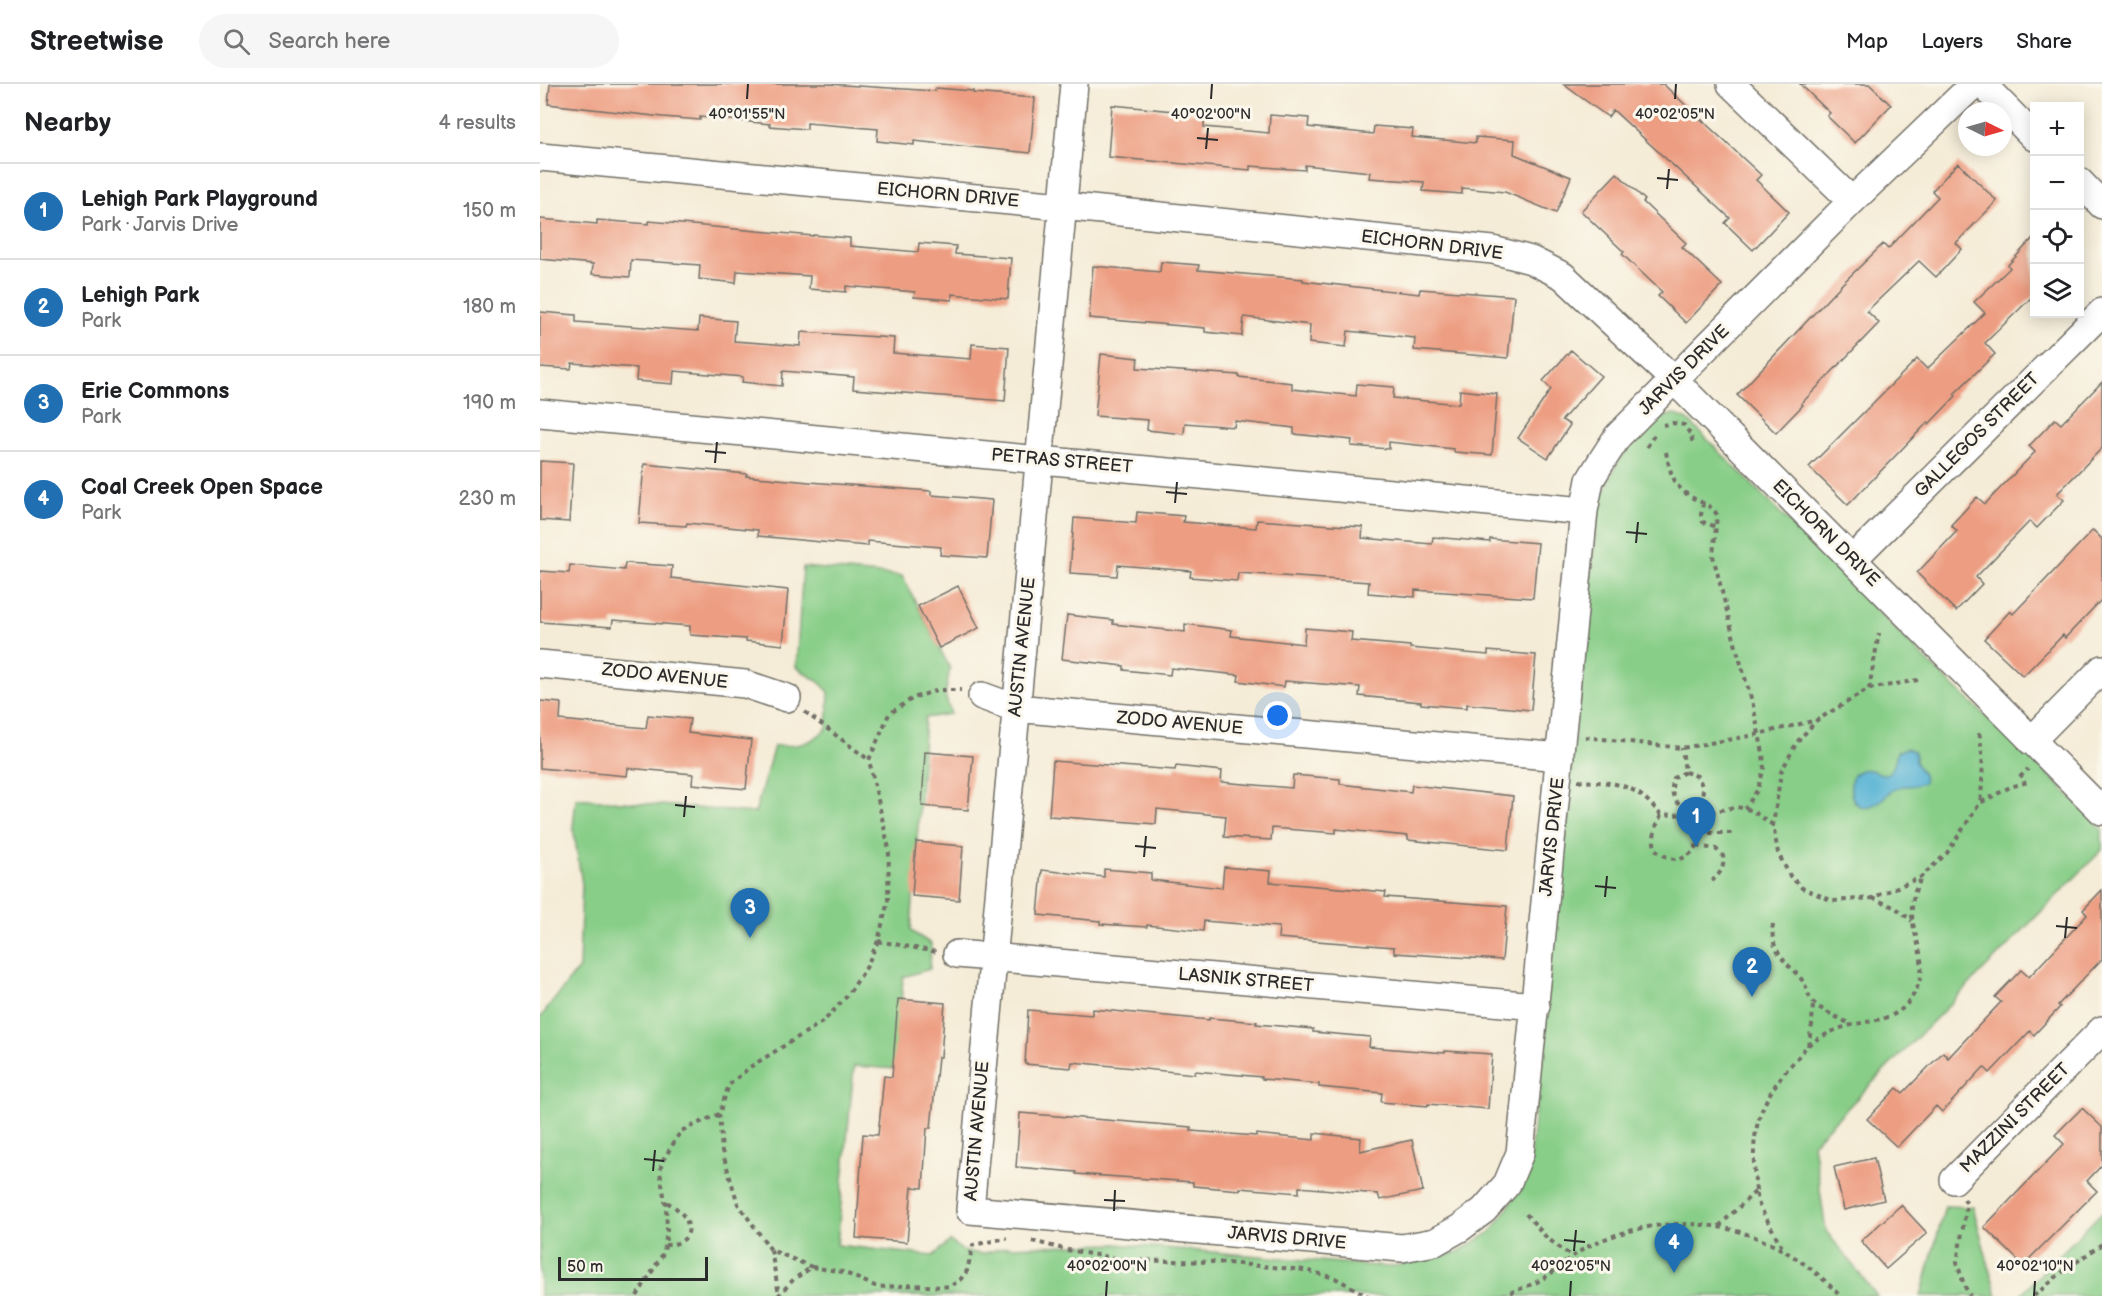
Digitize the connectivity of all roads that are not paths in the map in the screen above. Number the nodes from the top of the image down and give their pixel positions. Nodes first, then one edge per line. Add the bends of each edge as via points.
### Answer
1 (1074, 84) edge
2 (1731, 84) edge
3 (1974, 84) edge
4 (1982, 84) edge
5 (2030, 133) edge
6 (540, 157) edge
7 (2084, 187) edge
8 (1852, 201) junction
9 (2102, 205) edge
10 (1062, 206) junction
11 (2102, 312) edge
12 (1674, 380) junction
13 (540, 413) edge
14 (1040, 459) junction
15 (1584, 511) junction
16 (1853, 559) junction
17 (540, 664) edge
18 (2102, 669) edge
19 (982, 696) road end
20 (788, 698) road end
21 (1015, 708) junction
22 (2031, 741) junction
23 (1560, 757) junction
24 (2102, 811) edge
25 (957, 954) road end
26 (993, 957) junction
27 (1536, 1006) junction
28 (2102, 1030) edge
29 (1954, 1180) dead end
30 (970, 1210) joint

1 - 10 street, AUSTIN AVENUE
2 - 8 street
3 - 8 street, JARVIS DRIVE
4 - 5 street
6 - 10 street, EICHORN DRIVE
7 - 9 street
8 - 12 street, JARVIS DRIVE
10 - 12 street, EICHORN DRIVE via 1493,250 1531,260 1563,276
10 - 14 street, AUSTIN AVENUE
11 - 16 street, GALLEGOS STREET
12 - 15 street, JARVIS DRIVE via 1618,436 1600,462 1590,480
12 - 16 street, EICHORN DRIVE
13 - 14 street, PETRAS STREET
14 - 15 street, PETRAS STREET
14 - 21 street, AUSTIN AVENUE
15 - 23 street, JARVIS DRIVE
16 - 22 street, EICHORN DRIVE
17 - 20 street, ZODO AVENUE via 745,684
18 - 22 street
19 - 21 street, ZODO AVENUE
21 - 23 street, ZODO AVENUE
21 - 26 street, AUSTIN AVENUE
22 - 24 street, EICHORN DRIVE
23 - 27 street, JARVIS DRIVE
25 - 26 street, LASNIK STREET
26 - 27 street, LASNIK STREET
26 - 30 street, AUSTIN AVENUE
27 - 30 street, JARVIS DRIVE via 1520,1153 1507,1184 1484,1210 1435,1242 1402,1248
28 - 29 street, MAZZINI STREET

